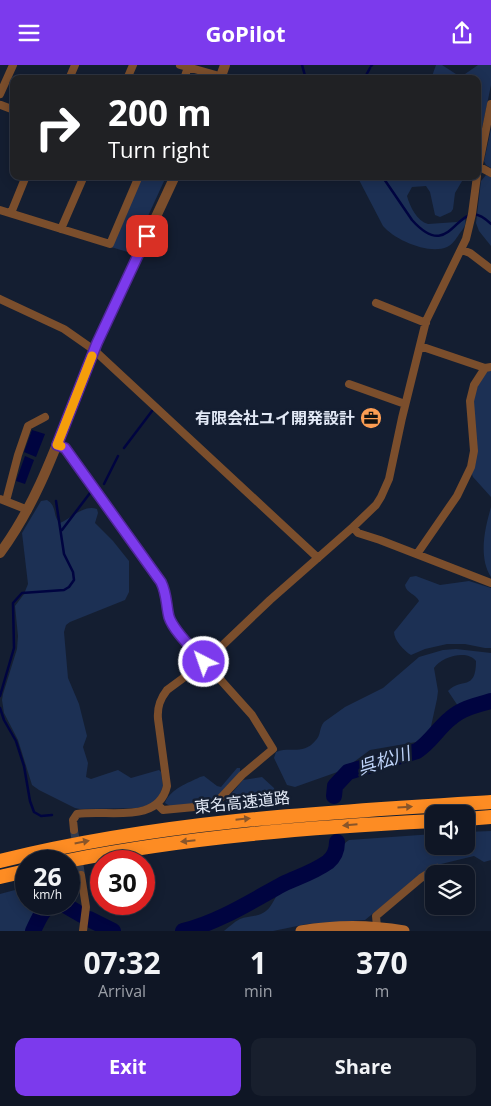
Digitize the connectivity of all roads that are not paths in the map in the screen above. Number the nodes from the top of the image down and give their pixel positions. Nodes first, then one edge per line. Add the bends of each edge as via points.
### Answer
1 (13, 65) edge
2 (184, 66) edge
3 (214, 75) edge
4 (0, 94) edge
5 (491, 104) edge
6 (1, 105) dead end
7 (10, 108) edge
8 (481, 152) edge
9 (24, 180) edge
10 (82, 180) edge
11 (138, 180) edge
12 (173, 180) edge
13 (476, 180) edge
14 (0, 209) edge
15 (10, 213) junction
16 (61, 229) junction
17 (462, 250) junction
18 (491, 269) edge
19 (0, 299) edge
20 (376, 303) dead end
21 (426, 323) junction
22 (420, 346) junction
23 (94, 350) junction
24 (488, 367) edge
25 (349, 384) dead end
26 (405, 404) junction
27 (45, 417) dead end
28 (57, 445) junction
29 (3, 500) edge
30 (28, 510) junction
31 (353, 527) junction
32 (0, 553) edge
33 (417, 554) junction
34 (318, 558) junction
35 (491, 583) edge
36 (204, 662) junction
37 (491, 802) edge
38 (214, 803) junction
39 (158, 805) junction
40 (224, 806) dead end
41 (491, 817) edge
42 (475, 818) edge
43 (425, 821) edge
44 (74, 830) tunnel mouth
45 (80, 859) edge
46 (0, 861) edge
47 (15, 874) edge
48 (82, 875) tunnel mouth
49 (425, 875) edge
50 (0, 877) edge
51 (377, 927) junction
52 (343, 929) edge
53 (83, 931) edge
54 (301, 931) edge
55 (404, 931) edge

1 - 4 street
2 - 3 street
5 - 8 street
6 - 7 street
9 - 15 street
10 - 16 street
11 - 16 street via 110,244
12 - 23 street
13 - 17 street via 472,214
14 - 15 street
15 - 16 street
17 - 18 street
17 - 21 street
19 - 23 street via 64,329
20 - 21 street
21 - 22 street
22 - 24 street
22 - 26 street
23 - 28 street
23 - 34 street
24 - 33 street via 474,385 470,401 474,451 471,467 457,496
25 - 26 street
26 - 31 street via 386,488 376,505
27 - 29 street via 28,426
28 - 30 street
28 - 36 street via 65,448 161,582 172,624
29 - 30 street
30 - 32 street
31 - 33 street via 358,533
31 - 34 street
33 - 35 street
34 - 36 street
36 - 38 street via 252,715 273,749
36 - 39 street via 167,690 159,703 158,719 167,786
46 -> 37 highway, 東名高速道路 via 49,848 172,827 270,816
38 - 39 street via 163,810
38 - 40 street via 215,806
39 - 44 street via 145,811 77,814 73,821
41 - 42 highway
43 -> 45 highway, 東名高速道路 via 213,838
47 - 50 highway
48 - 53 street via 86,907
49 - 51 street via 376,916
51 - 52 main road
51 - 55 main road
52 - 54 main road

